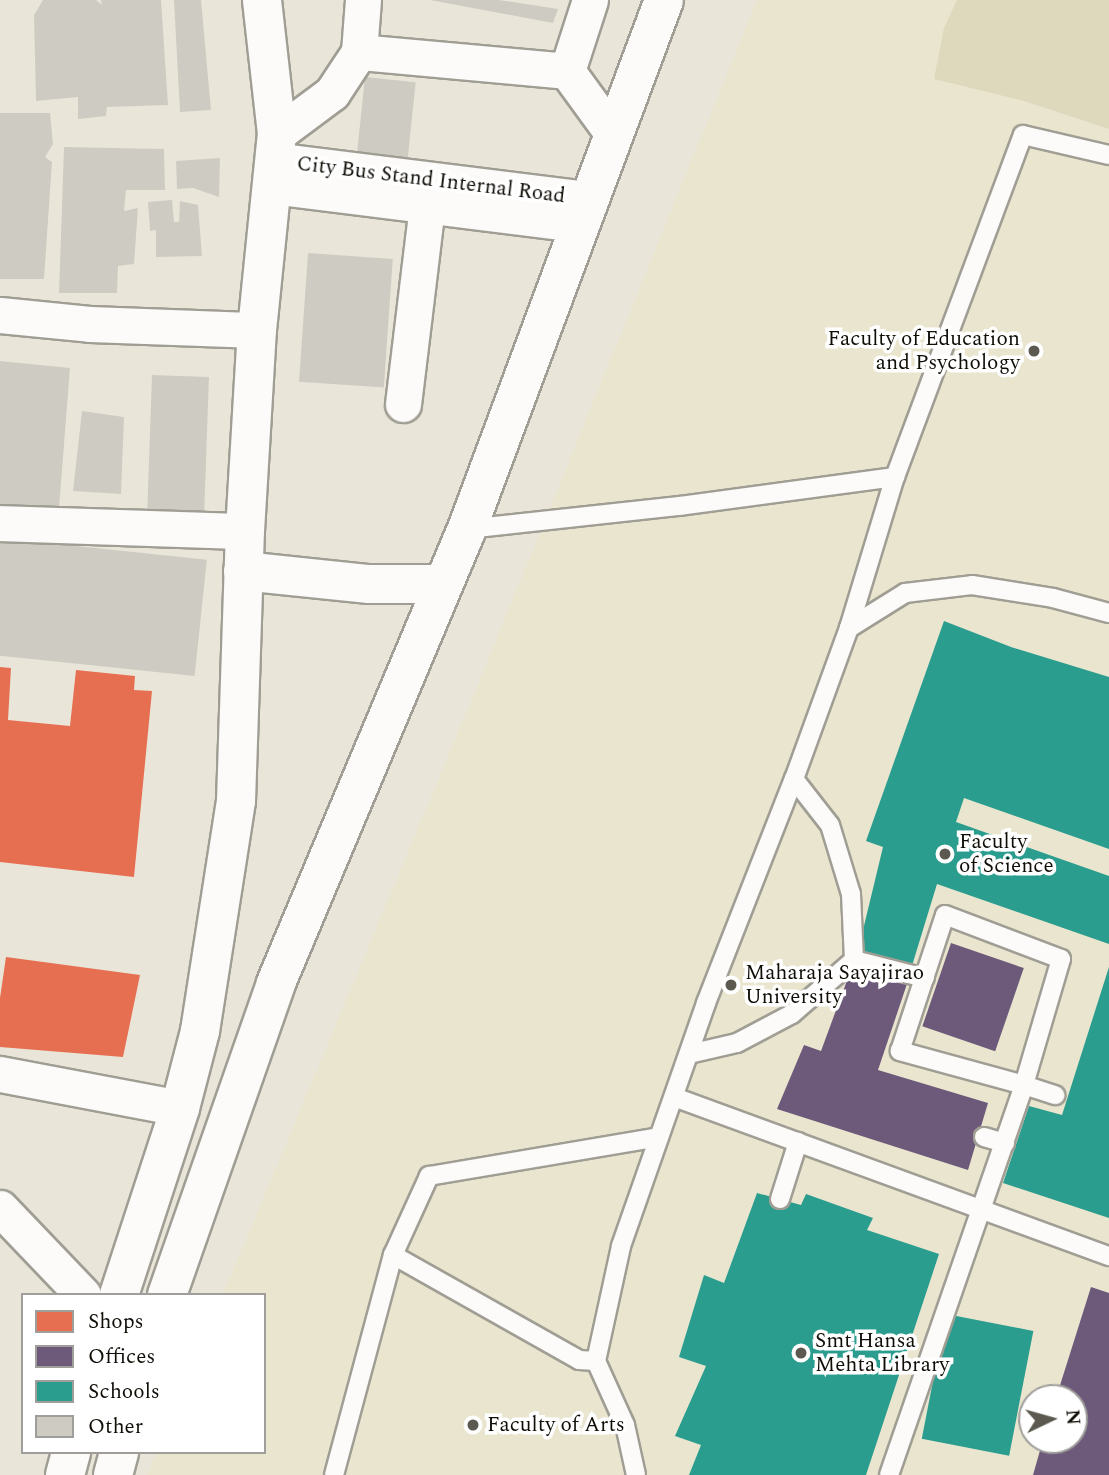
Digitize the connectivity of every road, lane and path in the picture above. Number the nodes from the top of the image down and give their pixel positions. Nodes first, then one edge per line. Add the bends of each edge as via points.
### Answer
1 (363, 0) edge
2 (590, 0) edge
3 (664, 0) edge
4 (265, 12) edge
5 (359, 52) junction
6 (567, 71) junction
7 (612, 133) junction
8 (1109, 155) edge
9 (274, 160) junction
10 (427, 205) junction
11 (583, 212) junction
12 (0, 315) edge
13 (257, 330) junction
14 (403, 404) dead end
15 (895, 477) junction
16 (0, 523) edge
17 (467, 529) junction
18 (245, 531) junction
19 (243, 571) junction
20 (442, 584) junction
21 (1109, 613) edge
22 (849, 628) junction
23 (794, 779) junction
24 (854, 960) junction
25 (925, 978) junction
26 (689, 1054) junction
27 (0, 1074) edge
28 (1024, 1086) junction
29 (1055, 1096) dead end
30 (674, 1097) junction
31 (180, 1108) junction
32 (659, 1137) junction
33 (985, 1137) dead end
34 (798, 1142) junction
35 (1005, 1143) junction
36 (780, 1199) dead end
37 (0, 1208) edge
38 (983, 1210) junction
39 (393, 1255) junction
40 (1109, 1256) edge
41 (81, 1293) edge
42 (120, 1293) edge
43 (168, 1293) edge
44 (596, 1360) junction
45 (70, 1454) edge
46 (118, 1454) edge
47 (65, 1475) edge
48 (113, 1475) edge
49 (334, 1475) edge
50 (636, 1475) edge
51 (889, 1475) edge

1 - 5 street
2 - 6 street
3 - 7 main road
4 - 9 main road
5 - 6 street
5 - 9 street via 332,93
6 - 7 street
7 - 11 main road
8 - 15 lane via 1023,135
9 - 10 street, City Bus Stand Internal Road
9 - 11 street, City Bus Stand Internal Road
9 - 13 main road
10 - 11 street, City Bus Stand Internal Road
10 - 14 street
11 - 17 main road
12 - 13 street via 90,324
13 - 18 main road
15 - 17 lane
15 - 22 lane
16 - 18 street
17 - 20 main road
18 - 19 main road
19 - 20 main road via 369,584
19 - 31 main road via 236,801 200,1031
20 - 43 main road via 276,983
21 - 22 lane via 972,585 905,593
22 - 23 lane
23 - 24 lane via 830,825 851,894
23 - 26 lane
24 - 25 lane
24 - 26 lane via 792,1014 737,1043
25 - 28 lane via 900,1051
25 - 28 lane via 945,915 1061,959
26 - 30 lane
27 - 31 street
28 - 29 lane
28 - 35 lane
30 - 32 lane
30 - 34 lane
31 - 42 main road
32 - 39 lane via 429,1176
32 - 44 lane via 621,1246
33 - 35 lane
34 - 36 lane
34 - 38 lane
35 - 38 lane
37 - 41 street
38 - 40 lane
38 - 51 lane
39 - 44 lane via 579,1360
39 - 49 lane
44 - 50 lane via 625,1425
45 - 47 main road
46 - 48 main road

